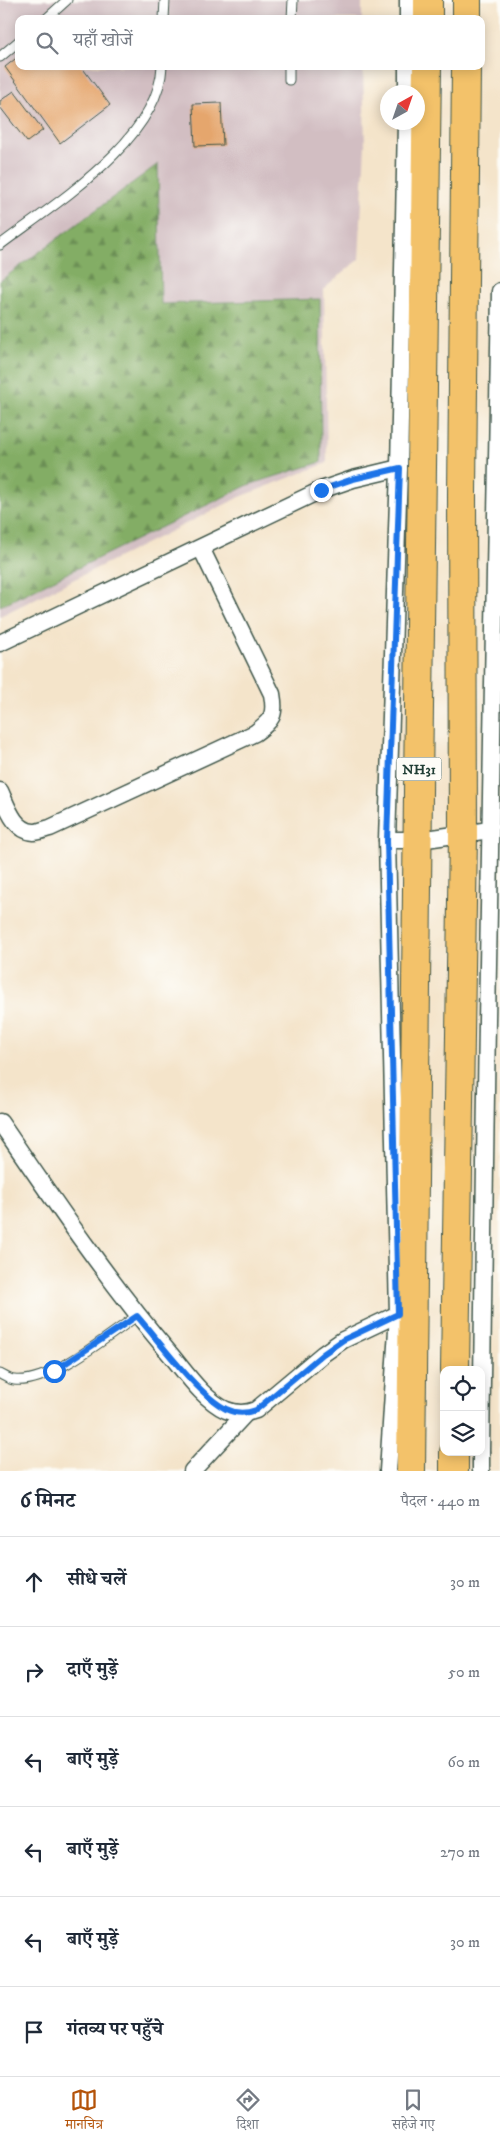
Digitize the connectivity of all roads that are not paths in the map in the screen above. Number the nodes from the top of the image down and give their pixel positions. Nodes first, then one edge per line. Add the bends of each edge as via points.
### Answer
1 (67, 0) edge
2 (165, 0) edge
3 (293, 0) edge
4 (408, 0) edge
5 (428, 0) edge
6 (467, 0) edge
7 (50, 15) edge
8 (164, 15) edge
9 (292, 15) edge
10 (408, 15) edge
11 (428, 15) edge
12 (467, 15) edge
13 (15, 44) edge
14 (0, 56) edge
15 (162, 70) edge
16 (290, 70) edge
17 (407, 70) edge
18 (427, 70) edge
19 (466, 70) edge
20 (289, 80) dead end
21 (407, 85) edge
22 (406, 130) edge
23 (0, 245) edge
24 (500, 291) edge
25 (400, 468) junction
26 (201, 548) junction
27 (0, 643) edge
28 (0, 791) edge
29 (495, 827) edge
30 (462, 835) junction
31 (387, 840) junction
32 (419, 840) junction
33 (0, 1122) edge
34 (398, 1314) junction
35 (137, 1316) junction
36 (455, 1366) edge
37 (0, 1374) edge
38 (482, 1411) edge
39 (246, 1413) junction
40 (454, 1456) edge
41 (481, 1456) edge
42 (192, 1471) edge
43 (388, 1471) edge
44 (412, 1471) edge
45 (454, 1471) edge
46 (481, 1471) edge

1 - 7 lane
2 - 8 lane
3 - 9 lane
4 - 10 street
5 - 11 highway
6 - 12 highway
13 - 14 lane
15 - 23 lane via 155,101 139,128 88,178
16 - 20 lane
17 - 21 street
18 - 32 highway, NH31 via 420,485
19 - 30 highway, NH31
22 - 25 street
24 - 29 street
25 - 26 street via 321,490
25 - 31 street
26 - 27 street
26 - 28 street via 272,694 275,710 270,722 255,733 50,828 34,832 20,827
29 - 30 street
29 - 38 street
30 - 32 street
30 - 36 highway, NH31
31 - 32 street
31 - 34 street
32 - 44 highway, NH31
33 - 35 street
34 - 39 street via 343,1340 256,1410
34 - 43 street
35 - 37 lane via 54,1371 13,1380
35 - 39 street via 209,1398 225,1409
39 - 42 street
40 - 45 highway
41 - 46 street

